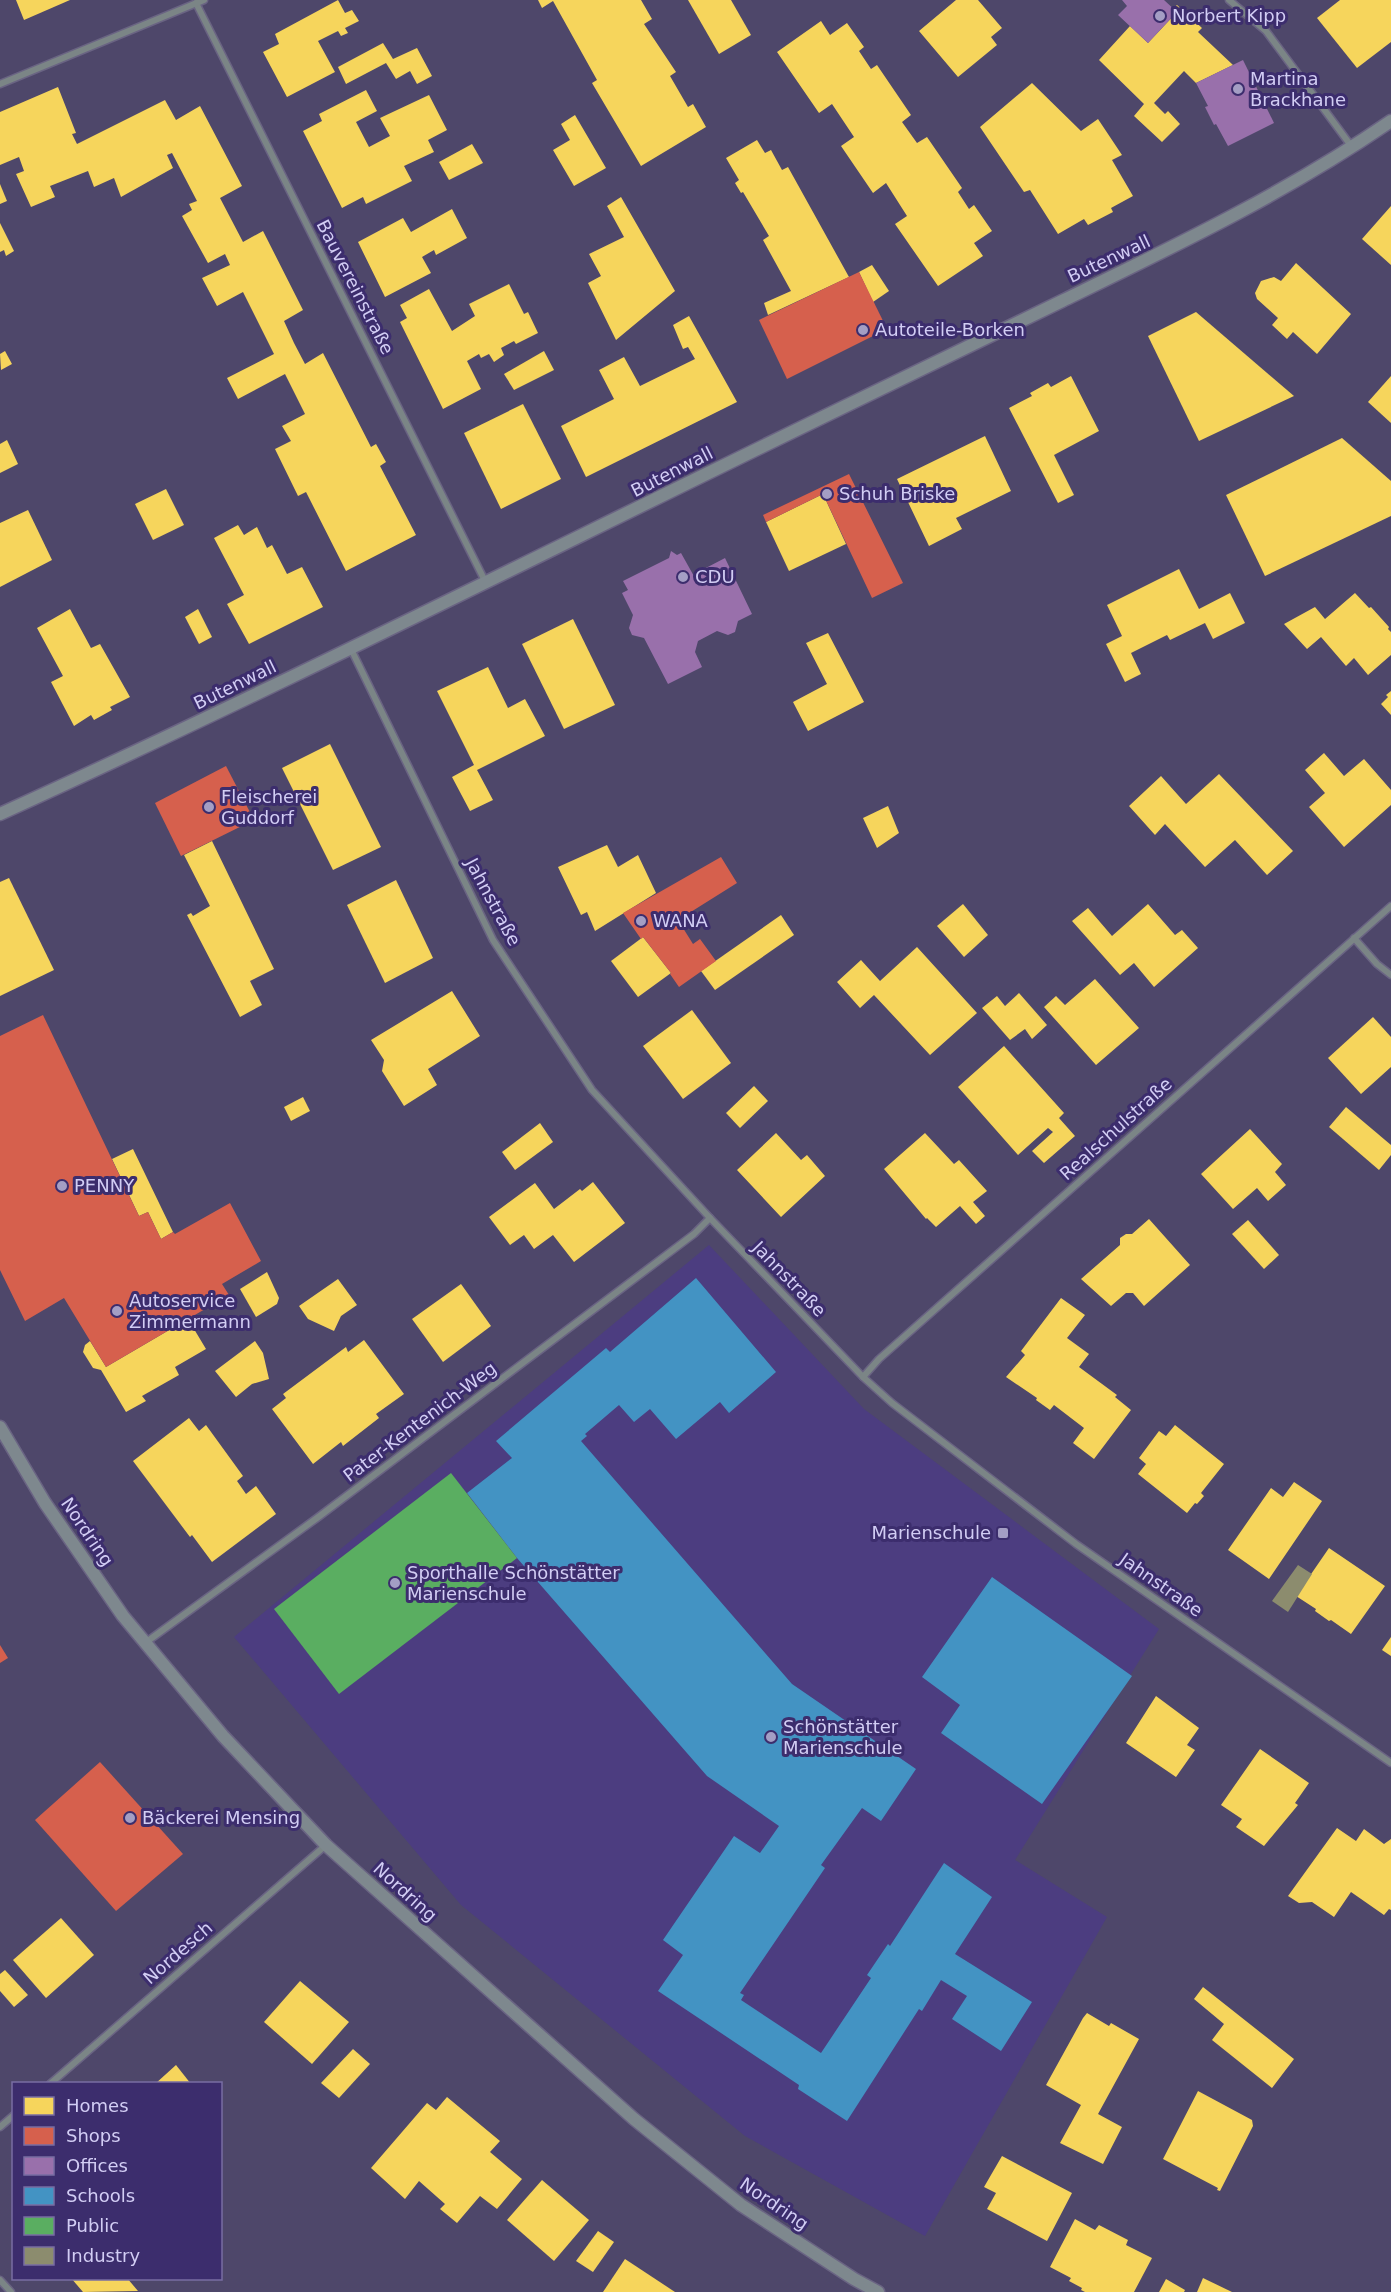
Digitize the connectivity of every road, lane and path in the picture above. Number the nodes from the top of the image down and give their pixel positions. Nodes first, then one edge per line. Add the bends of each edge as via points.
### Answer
1 (204, 0) edge
2 (1229, 0) edge
3 (196, 3) junction
4 (0, 84) edge
5 (1391, 120) edge
6 (1352, 147) junction
7 (486, 584) junction
8 (351, 649) junction
9 (0, 814) edge
10 (1391, 906) edge
11 (1354, 938) junction
12 (1391, 975) edge
13 (710, 1218) junction
14 (863, 1377) junction
15 (0, 1427) edge
16 (145, 1643) junction
17 (1391, 1762) edge
18 (326, 1845) junction
19 (52, 2082) edge
20 (12, 2117) edge
21 (0, 2127) edge
22 (0, 2280) edge
23 (10, 2292) edge
24 (878, 2292) edge

1 - 3 street
2 - 6 street via 1266,31
3 - 4 street
3 - 7 street, Bauvereinstraße
5 - 6 main road, Butenwall
6 - 7 main road, Butenwall via 1177,246
7 - 8 main road, Butenwall
8 - 9 main road, Butenwall
8 - 13 street, Jahnstraße via 493,940 592,1090
10 - 11 street, Realschulstraße
11 - 12 street
11 - 14 street, Realschulstraße
13 - 14 street, Jahnstraße
13 - 16 street, Pater-Kentenich-Weg via 317,1518
14 - 17 street, Jahnstraße via 1076,1544
15 - 16 main road, Nordring via 45,1503
16 - 18 main road, Nordring via 223,1736
18 - 19 street, Nordesch
18 - 24 main road, Nordring via 687,2162 741,2205
20 - 21 street
22 - 23 street

